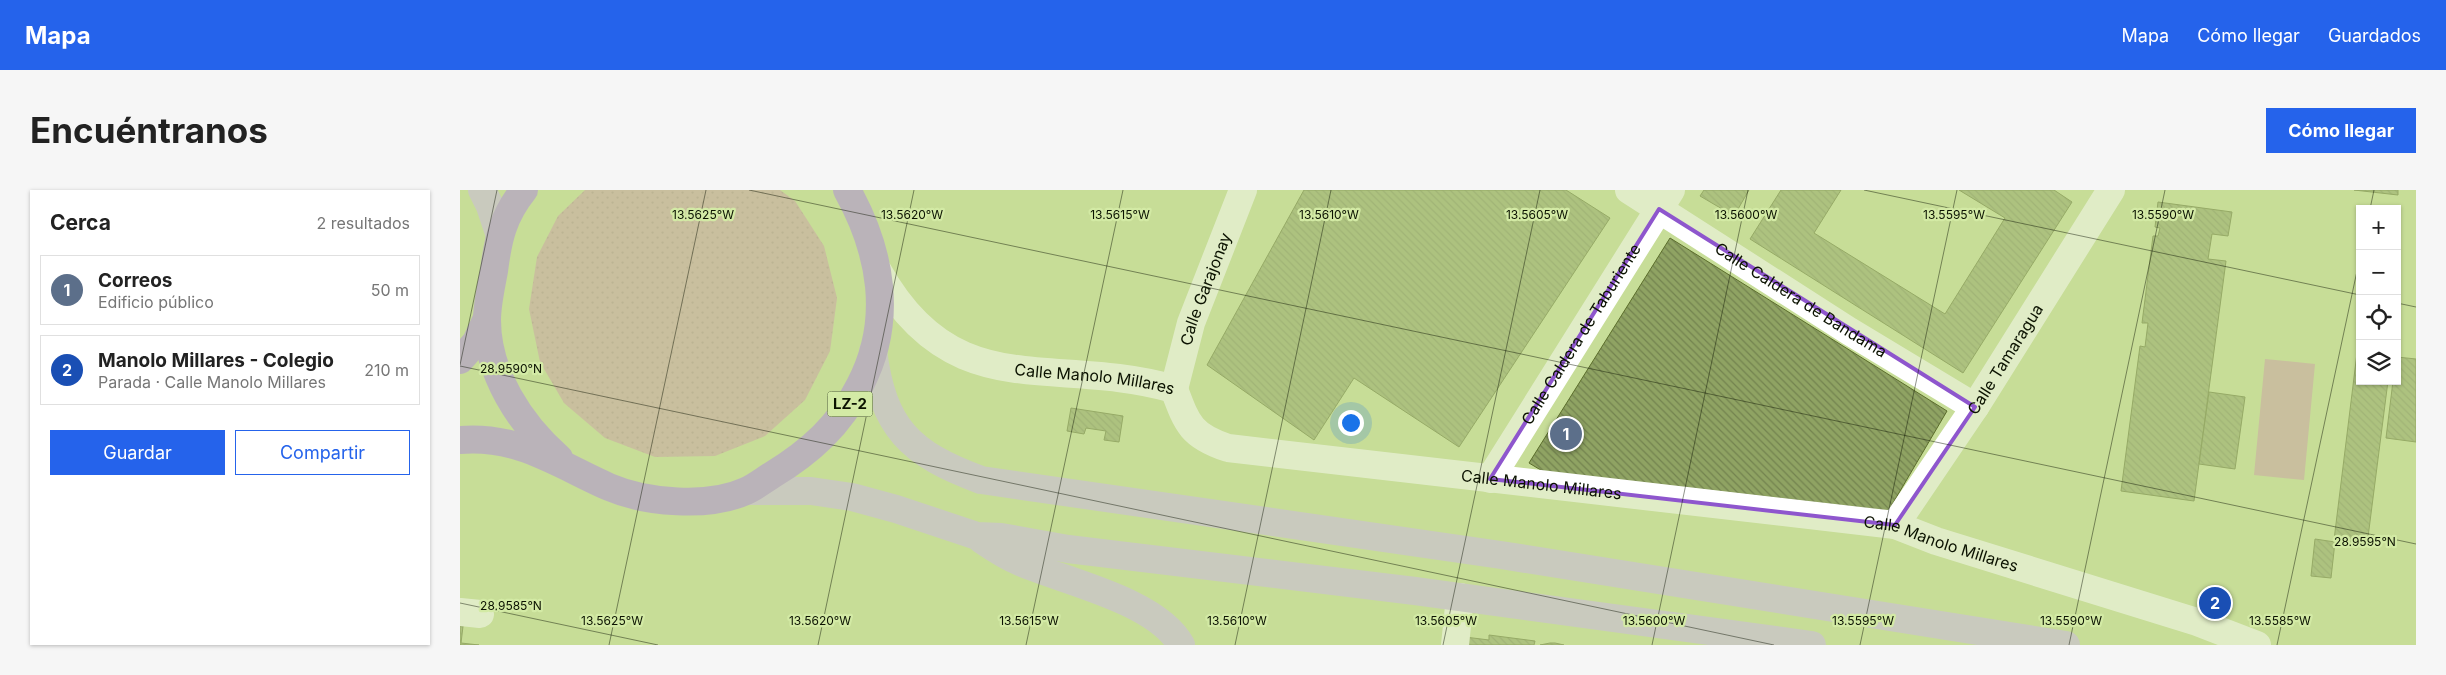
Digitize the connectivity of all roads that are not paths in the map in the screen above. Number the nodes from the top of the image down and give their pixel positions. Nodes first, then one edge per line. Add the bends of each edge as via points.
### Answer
1 (482, 190) edge
2 (524, 190) edge
3 (847, 190) edge
4 (860, 190) edge
5 (1244, 190) edge
6 (1629, 190) edge
7 (2101, 196) edge
8 (1665, 200) edge
9 (862, 218) junction
10 (499, 233) junction
11 (878, 271) junction
12 (487, 318) junction
13 (873, 351) junction
14 (460, 360) edge
15 (1174, 389) junction
16 (1975, 407) junction
17 (460, 440) edge
18 (581, 473) junction
19 (1490, 478) junction
20 (746, 491) junction
21 (1895, 525) junction
22 (977, 536) junction
23 (1460, 597) junction
24 (1181, 645) edge
25 (1454, 645) edge
26 (1812, 645) edge
27 (2066, 645) edge
28 (2257, 645) edge

1 - 10 main road
2 - 10 highway, LZ-2
3 - 9 highway, LZ-2
4 - 9 main road
5 - 15 street, Calle Garajonay via 1191,324
6 - 8 street, Calle Caldera de Bandama
7 - 16 street, Calle Tamaragua
8 - 16 street, Calle Caldera de Bandama via 1849,331
8 - 19 street, Calle Caldera de Taburiente
9 - 11 highway, LZ-2
10 - 12 highway, LZ-2
11 - 13 highway, LZ-2 via 879,324
11 - 15 street, Calle Manolo Millares via 893,298 914,322 928,335 964,356 1018,371 1130,379
12 - 14 highway, LZ-2 via 476,342
12 - 18 highway, LZ-2 via 495,365 508,395 546,447
13 - 20 highway, LZ-2 via 865,377 836,424 796,461
13 - 27 main road via 881,396 901,432 934,460 981,480 1502,555
15 - 19 street, Calle Manolo Millares via 1184,416 1195,431 1207,441 1228,448
16 - 21 street, Calle Tamaragua
17 - 18 highway, LZ-2 via 494,441 518,446 549,456
18 - 20 highway, LZ-2 via 611,488 644,498 678,502 712,500
19 - 21 street, Calle Manolo Millares
20 - 22 main road via 812,491 852,497
21 - 28 street, Calle Manolo Millares via 1936,541 2197,622
22 - 23 main road
22 - 24 main road via 1023,563 1150,614 1174,634
23 - 25 street
23 - 26 main road

